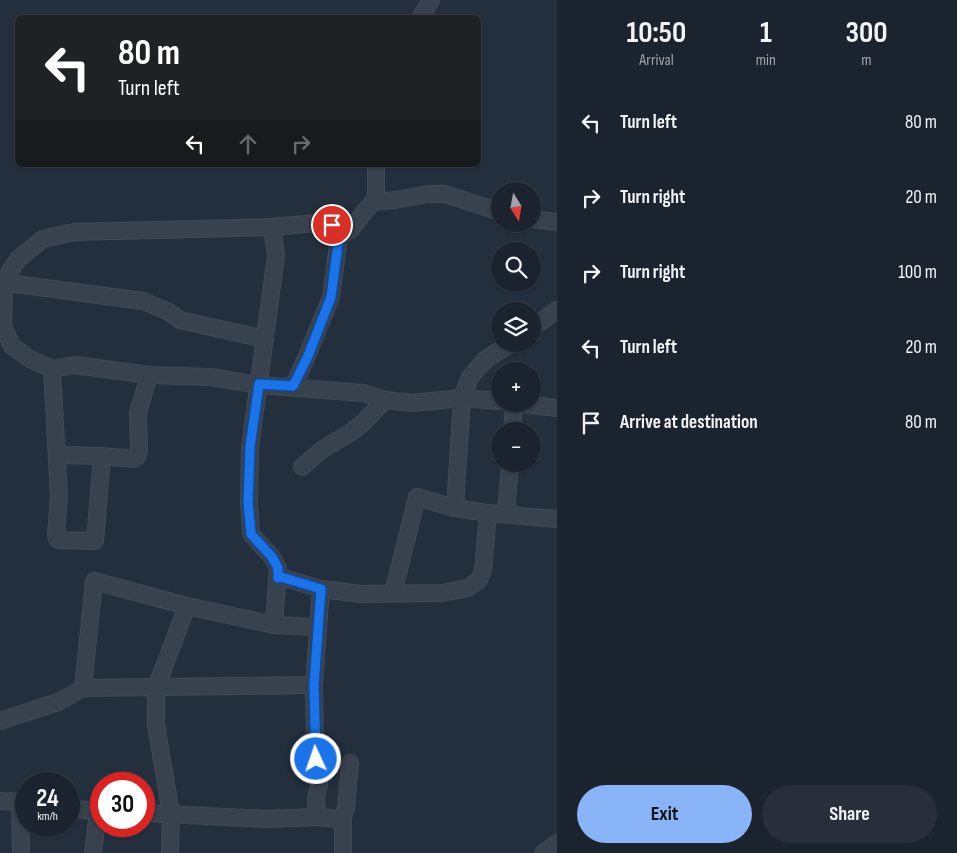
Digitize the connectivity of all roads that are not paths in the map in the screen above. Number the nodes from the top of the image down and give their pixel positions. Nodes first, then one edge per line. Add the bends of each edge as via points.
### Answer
1 (431, 0) edge
2 (422, 15) edge
3 (376, 167) edge
4 (372, 202) junction
5 (491, 209) edge
6 (541, 220) edge
7 (557, 222) edge
8 (272, 227) junction
9 (339, 237) junction
10 (2, 282) edge
11 (557, 310) edge
12 (541, 322) edge
13 (265, 339) junction
14 (498, 352) edge
15 (52, 369) junction
16 (149, 375) junction
17 (259, 384) junction
18 (293, 386) junction
19 (462, 398) junction
20 (385, 400) junction
21 (491, 400) edge
22 (541, 406) edge
23 (557, 408) edge
24 (57, 455) junction
25 (102, 456) junction
26 (302, 467) dead end
27 (509, 472) edge
28 (455, 508) junction
29 (488, 513) junction
30 (506, 514) junction
31 (557, 519) edge
32 (278, 578) junction
33 (321, 589) junction
34 (393, 593) junction
35 (187, 606) junction
36 (274, 625) junction
37 (317, 627) junction
38 (314, 685) junction
39 (83, 688) junction
40 (156, 688) junction
41 (0, 721) edge
42 (350, 763) dead end
43 (0, 801) edge
44 (15, 802) edge
45 (155, 813) edge
46 (171, 814) junction
47 (344, 816) junction
48 (316, 817) junction
49 (22, 837) edge
50 (96, 837) edge
51 (557, 843) edge
52 (21, 853) edge
53 (93, 853) edge
54 (170, 853) edge
55 (343, 853) edge
56 (542, 853) edge

1 - 2 street
3 - 4 street via 376,198
4 - 5 street via 445,194
4 - 9 street via 350,230
6 - 7 street
8 - 9 street via 324,223 332,225
8 - 10 street via 74,232 43,239 18,259
8 - 13 street via 276,256
9 - 18 street via 331,297
10 - 13 street via 143,301 180,320
10 - 15 street via 2,326 12,346
11 - 12 street
13 - 17 street
14 - 19 street via 470,377
15 - 16 street via 75,365
15 - 24 street
16 - 17 street via 211,376
16 - 25 street via 138,413 137,457
17 - 18 street
17 - 32 street via 250,447 248,503 251,534 272,557 278,568
18 - 20 street via 362,393
19 - 20 street via 412,403
19 - 21 street
19 - 28 street
20 - 26 street via 363,423
22 - 23 street
24 - 25 street
24 - 25 street via 59,496 56,536 63,541 94,542
27 - 30 street
28 - 29 street
28 - 34 street via 417,497
29 - 30 street
29 - 34 street via 483,570 479,580 468,588 442,593
30 - 31 street
32 - 33 street
32 - 36 street
33 - 34 street via 361,594
33 - 37 street
35 - 36 street
35 - 39 street via 94,581
35 - 40 street
36 - 37 street
37 - 38 street
38 - 40 street
38 - 48 street via 319,785
39 - 40 street
39 - 41 street via 58,702
40 - 46 street via 156,725
42 - 47 street
43 - 44 street
45 - 46 street
46 - 48 street via 267,819
46 - 54 street
47 - 48 street via 338,819
47 - 55 street
49 - 52 street
50 - 53 street
51 - 56 street

